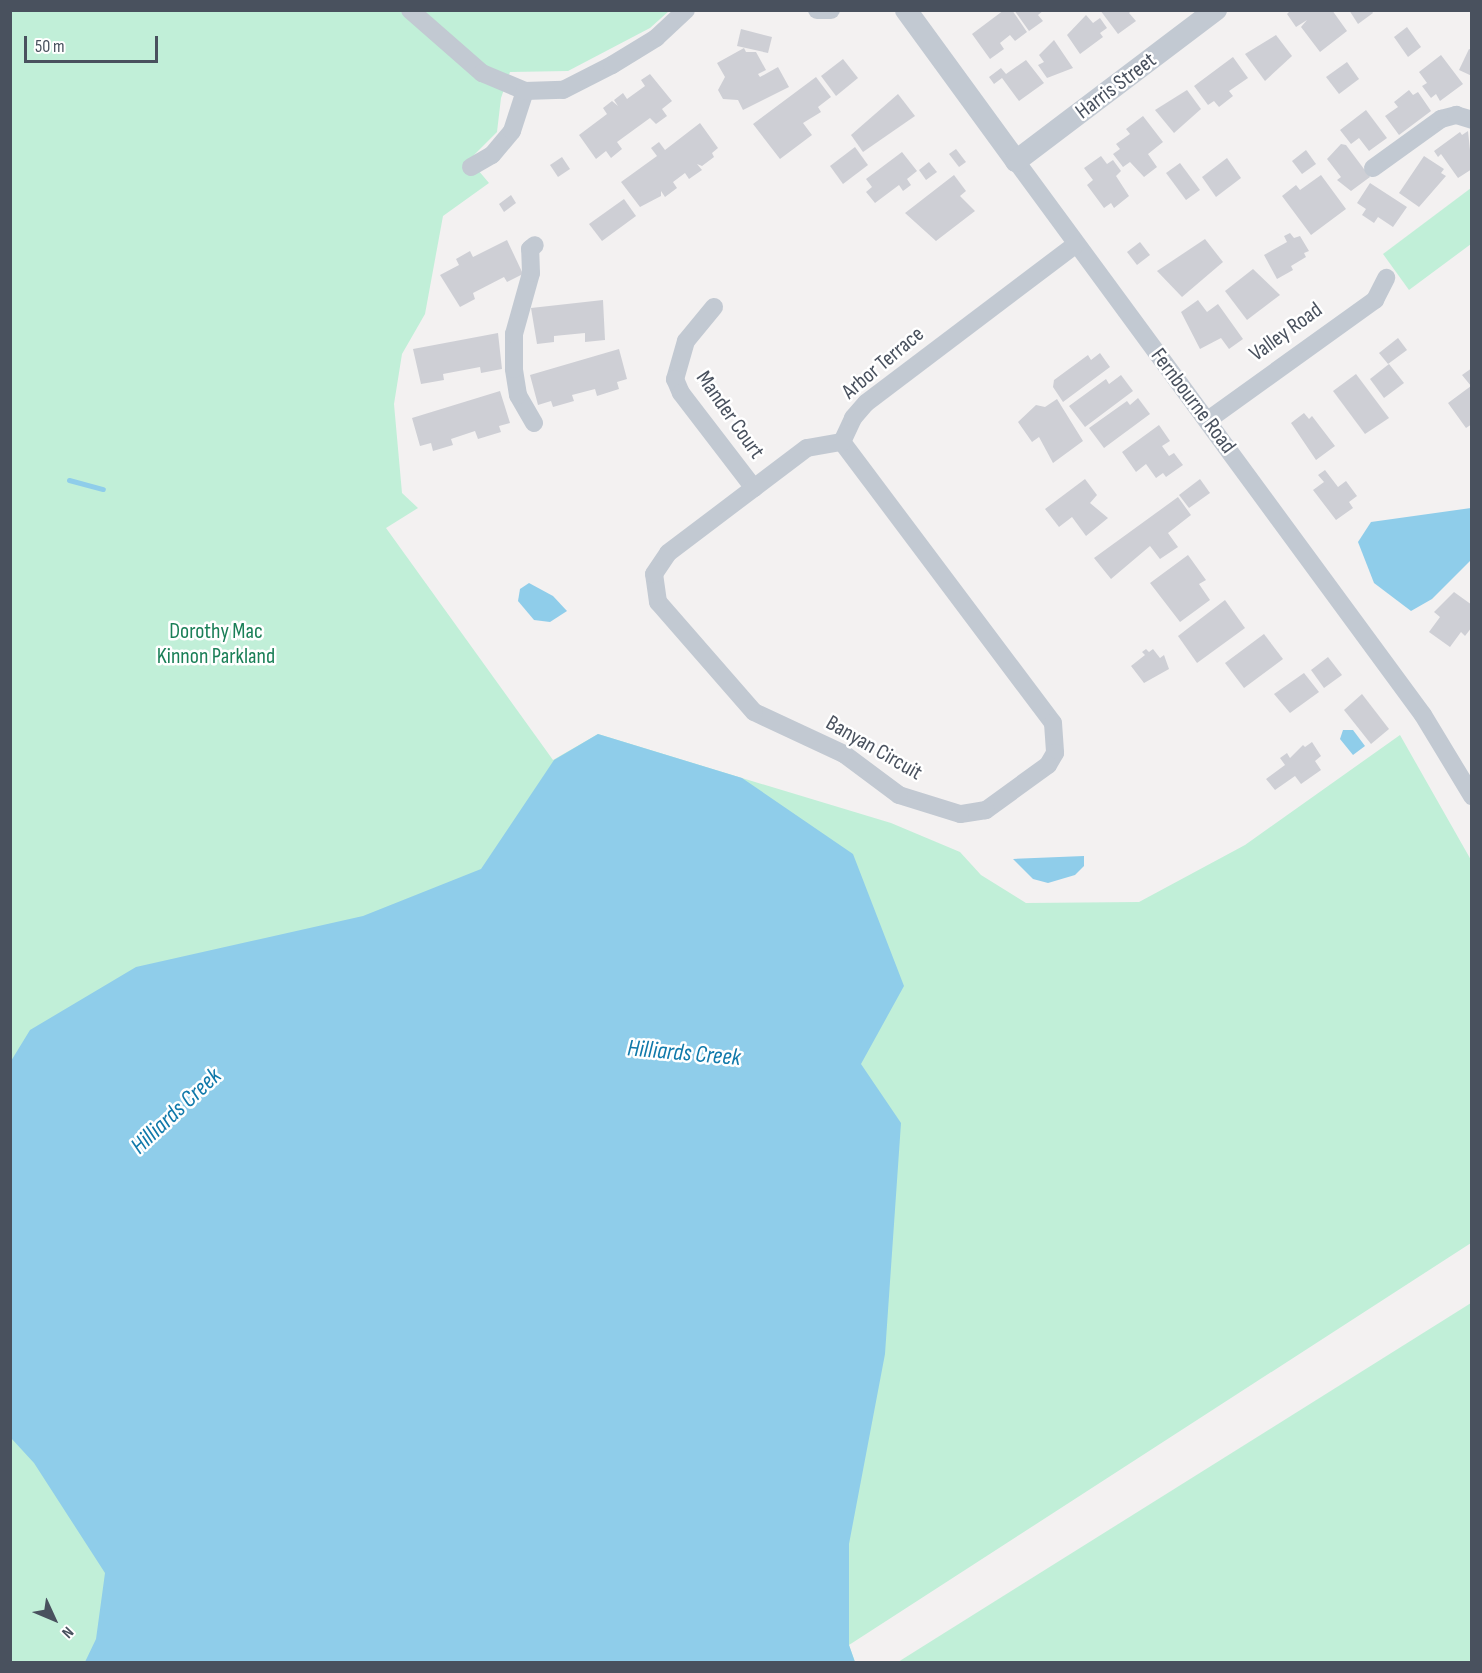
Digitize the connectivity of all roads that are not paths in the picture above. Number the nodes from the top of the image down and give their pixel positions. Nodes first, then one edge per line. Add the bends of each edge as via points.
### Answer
1 (410, 10) edge
2 (686, 10) edge
3 (817, 10) edge
4 (831, 10) edge
5 (906, 10) edge
6 (1216, 10) edge
7 (525, 91) junction
8 (1472, 120) edge
9 (1016, 160) junction
10 (471, 167) dead end
11 (1373, 168) dead end
12 (535, 244) dead end
13 (1076, 244) junction
14 (1386, 278) dead end
15 (714, 306) dead end
16 (1208, 420) junction
17 (534, 423) dead end
18 (842, 442) junction
19 (754, 488) junction
20 (1472, 796) edge

1 - 7 street via 482,73
2 - 7 street via 656,38 563,90
3 - 4 street
5 - 9 street, Fernbourne Road
6 - 9 street, Harris Street
7 - 10 street via 512,131 492,155
8 - 11 street via 1456,115 1441,119
9 - 13 street, Fernbourne Road
12 - 17 street via 530,249 531,273 514,334 518,395
13 - 16 street, Fernbourne Road
13 - 18 street, Arbor Terrace via 866,403 853,418
14 - 16 street, Valley Road via 1375,300
15 - 19 street, Mander Court via 686,341 675,379 681,393
16 - 20 street, Fernbourne Road via 1423,716
18 - 19 street via 807,448
18 - 19 street, Banyan Circuit via 1053,723 1054,753 1048,765 987,810 960,813 899,795 844,754 754,712 658,602 654,574 663,557

